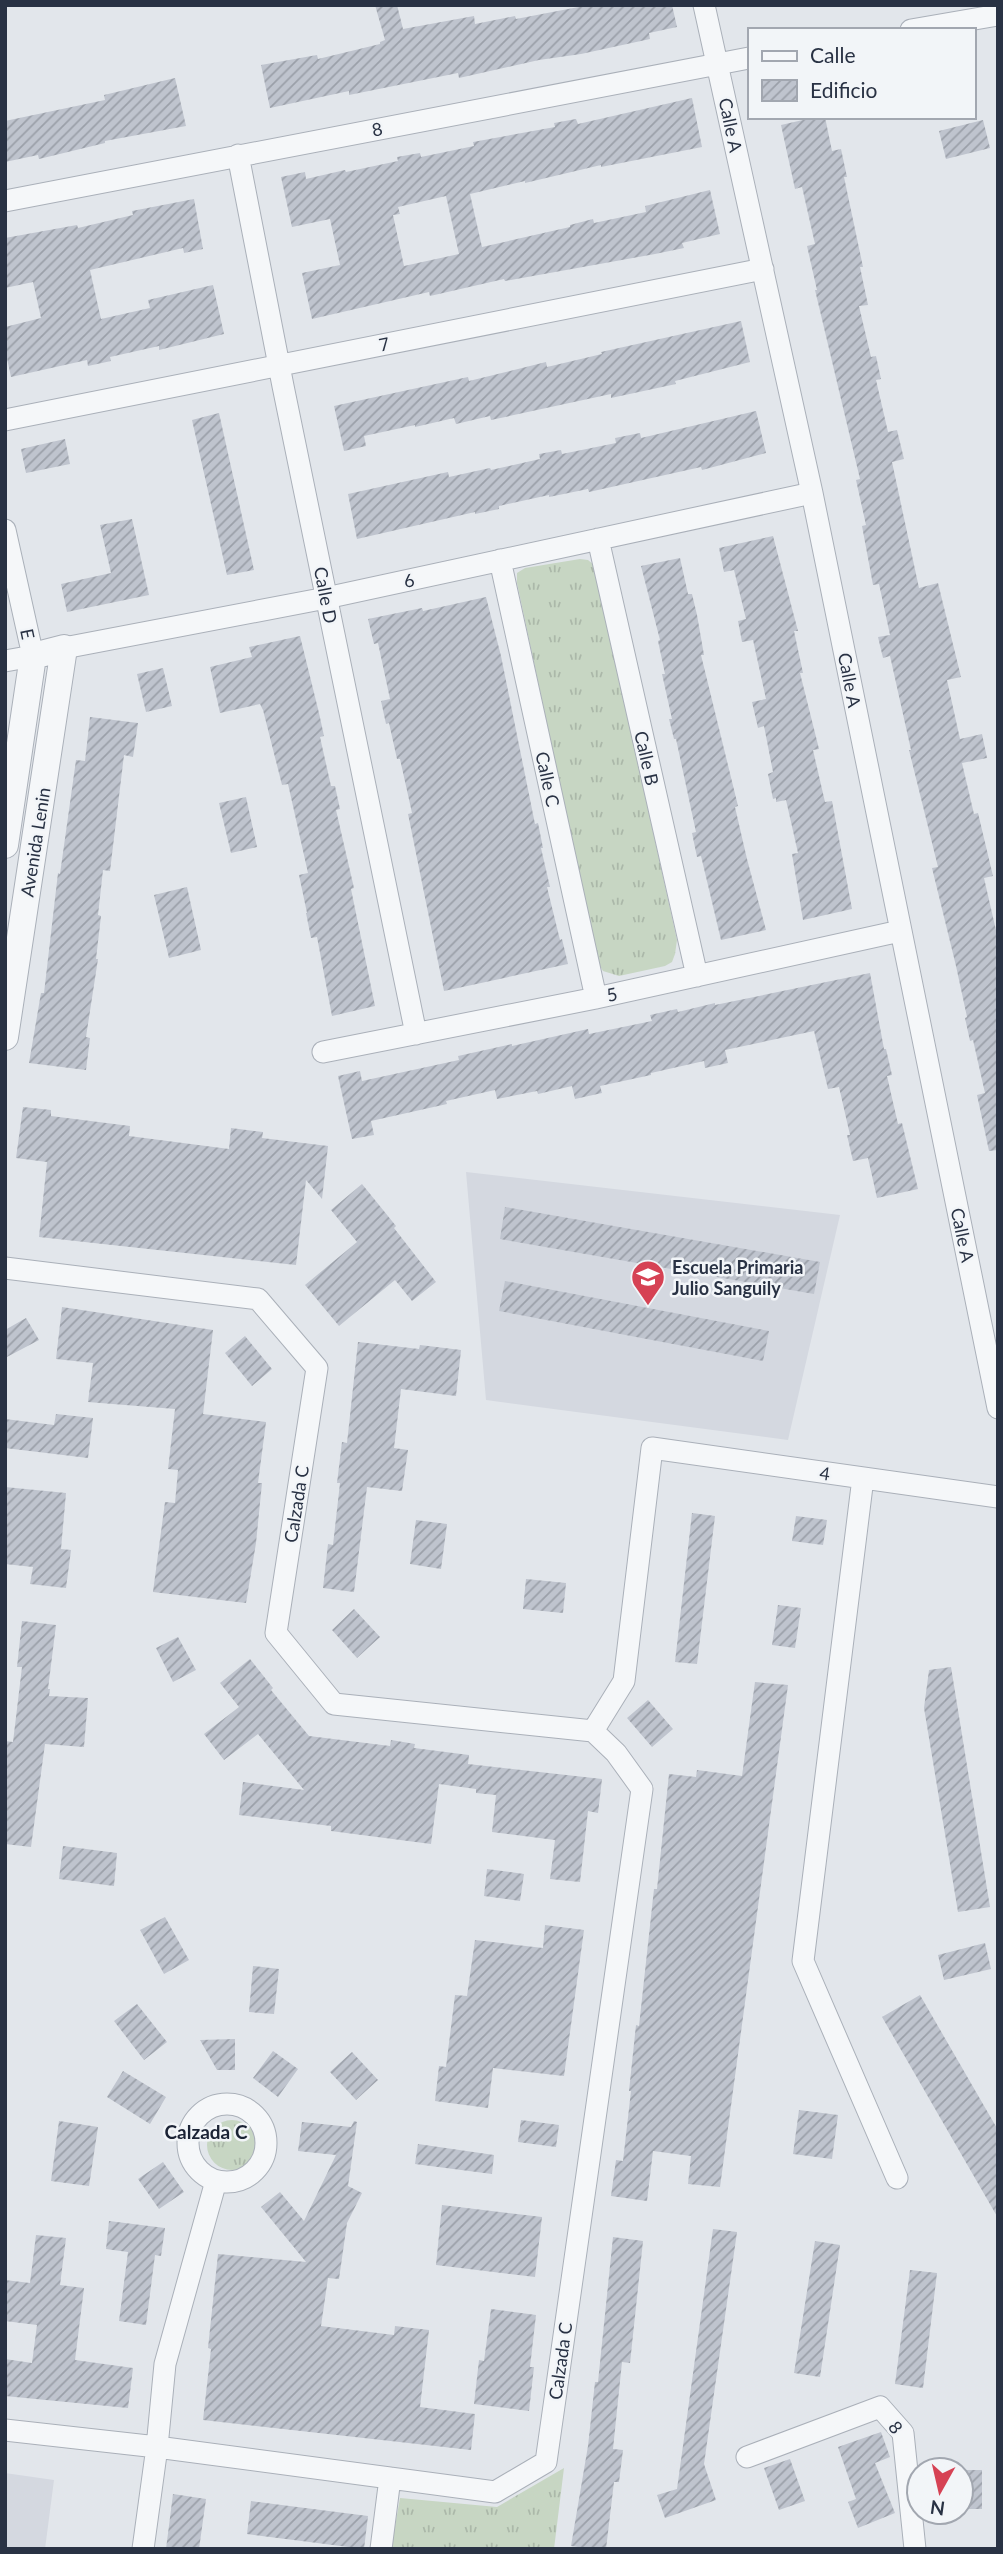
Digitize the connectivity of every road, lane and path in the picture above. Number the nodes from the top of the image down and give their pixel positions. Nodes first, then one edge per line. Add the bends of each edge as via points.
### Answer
1 (704, 5) edge
2 (998, 15) edge
3 (923, 28) edge
4 (748, 58) edge
5 (718, 64) junction
6 (238, 155) junction
7 (5, 201) edge
8 (763, 269) junction
9 (278, 366) junction
10 (5, 420) edge
11 (812, 493) junction
12 (5, 530) edge
13 (598, 539) junction
14 (500, 559) junction
15 (326, 598) junction
16 (64, 648) junction
17 (33, 656) junction
18 (5, 661) edge
19 (5, 845) edge
20 (900, 931) junction
21 (697, 976) junction
22 (596, 998) junction
23 (416, 1034) junction
24 (5, 1037) edge
25 (323, 1052) dead end
26 (5, 1268) edge
27 (993, 1348) edge
28 (998, 1408) edge
29 (863, 1478) junction
30 (998, 1497) edge
31 (593, 1731) junction
32 (897, 2178) dead end
33 (216, 2181) dead end
34 (5, 2430) edge
35 (157, 2447) junction
36 (747, 2456) dead end
37 (390, 2478) junction
38 (143, 2549) edge
39 (381, 2549) edge
40 (915, 2549) edge

1 - 5 street, Calle A
2 - 3 street
4 - 5 street, 8
5 - 6 street, 8
5 - 8 street, Calle A
6 - 7 street, 8
6 - 9 street, Calle D
8 - 9 street, 7
8 - 11 street, Calle A
9 - 10 street, 7
9 - 15 street, Calle D
11 - 13 street, 6
11 - 20 street, Calle A
12 - 17 street, E
13 - 14 street, 6
13 - 21 street, Calle B
14 - 15 street, 6
14 - 22 street, Calle C
15 - 16 street, 6
15 - 23 street, Calle D
16 - 17 street, 6
16 - 24 street, Avenida Lenin
17 - 18 street, 6
17 - 19 street, Avenida Lenin
20 - 21 street, 5
20 - 27 street, Calle A
21 - 22 street, 5
22 - 23 street, 5
23 - 25 street, 5
26 - 31 street, Calzada C via 258,1299 317,1368 276,1633 334,1704
27 - 28 street, Calle A
29 - 30 street, 4
29 - 31 street, 4 via 652,1448 624,1681
29 - 32 street via 803,1961
31 - 37 street, Calzada C via 642,1789 546,2462 495,2492
33 - 35 street via 165,2364
34 - 35 street, Calzada C
35 - 37 street, Calzada C
35 - 38 street
36 - 40 street, 8 via 880,2407 903,2433
37 - 39 street

